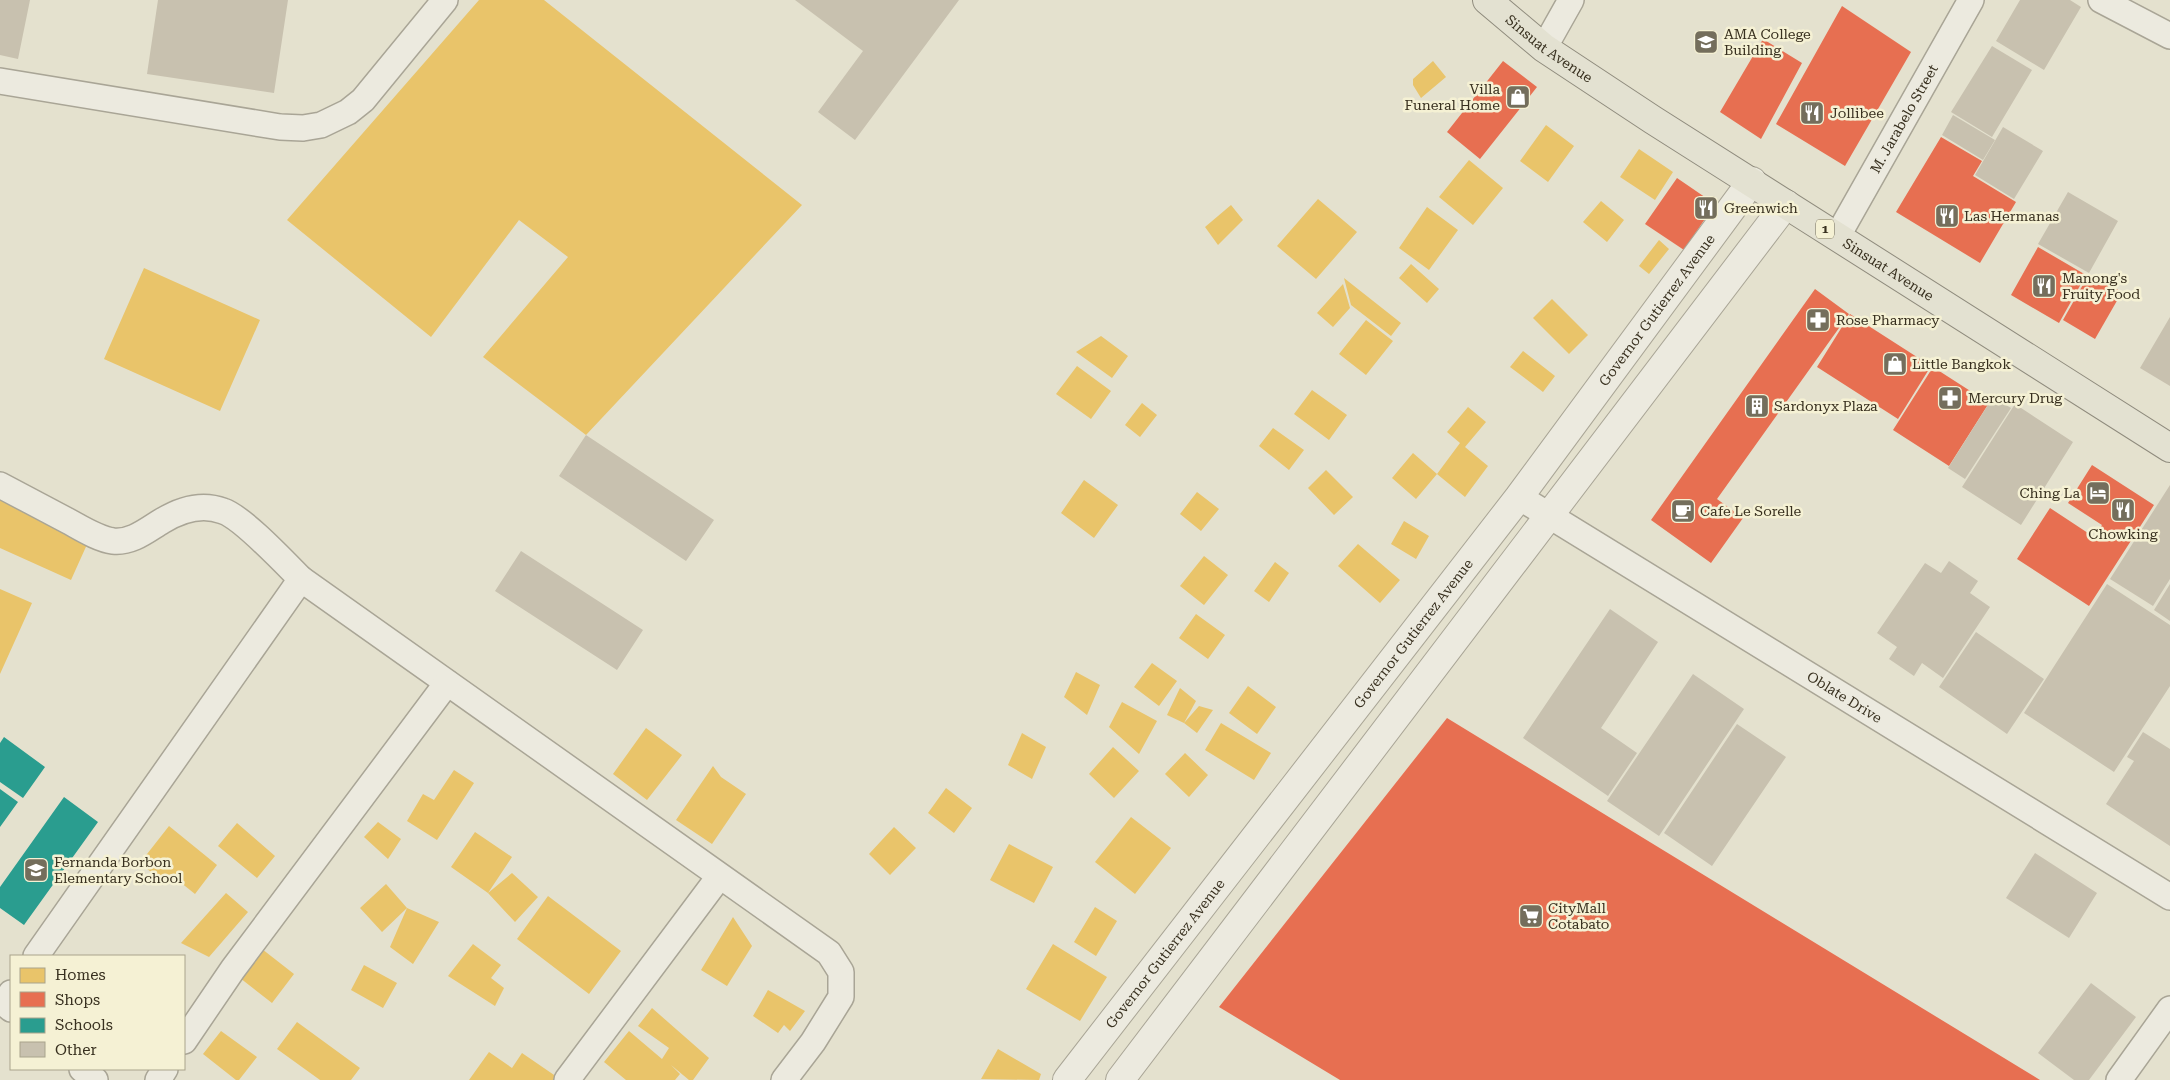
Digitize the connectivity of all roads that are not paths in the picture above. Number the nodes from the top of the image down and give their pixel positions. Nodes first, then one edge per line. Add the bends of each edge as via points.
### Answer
1 (445, 0) edge
2 (1487, 0) edge
3 (1571, 0) edge
4 (1970, 0) edge
5 (2101, 0) edge
6 (2170, 36) edge
7 (1544, 48) junction
8 (0, 81) edge
9 (1752, 182) junction
10 (1786, 204) junction
11 (1837, 236) junction
12 (2170, 448) edge
13 (0, 485) edge
14 (1519, 497) junction
15 (1548, 516) junction
16 (301, 579) junction
17 (447, 683) junction
18 (719, 877) junction
19 (2170, 897) edge
20 (37, 955) edge
21 (2170, 1009) edge
22 (185, 1040) edge
23 (83, 1070) edge
24 (95, 1080) edge
25 (566, 1080) edge
26 (784, 1080) edge
27 (1067, 1080) edge
28 (1120, 1080) edge
29 (2119, 1080) edge

1 - 8 street via 363,100 338,119 321,125 280,127
2 - 7 main road, Sinsuat Avenue / 1
3 - 7 street
4 - 11 street, M. Jarabelo Street
5 - 6 street
7 - 9 main road, Sinsuat Avenue / 1
9 - 10 main road, Sinsuat Avenue / 1
9 - 14 street, Governor Gutierrez Avenue
10 - 11 main road, Sinsuat Avenue / 1
10 - 15 street
11 - 12 main road, Sinsuat Avenue / 1
13 - 16 street via 112,541 134,537 187,509 226,511
14 - 15 street, Oblate Drive
14 - 27 street, Governor Gutierrez Avenue
15 - 19 street, Oblate Drive
15 - 28 street
16 - 17 street
16 - 20 street
17 - 18 street
17 - 22 street via 238,961
18 - 25 street
18 - 26 street via 829,953 841,972 841,997
21 - 29 street
23 - 24 street

